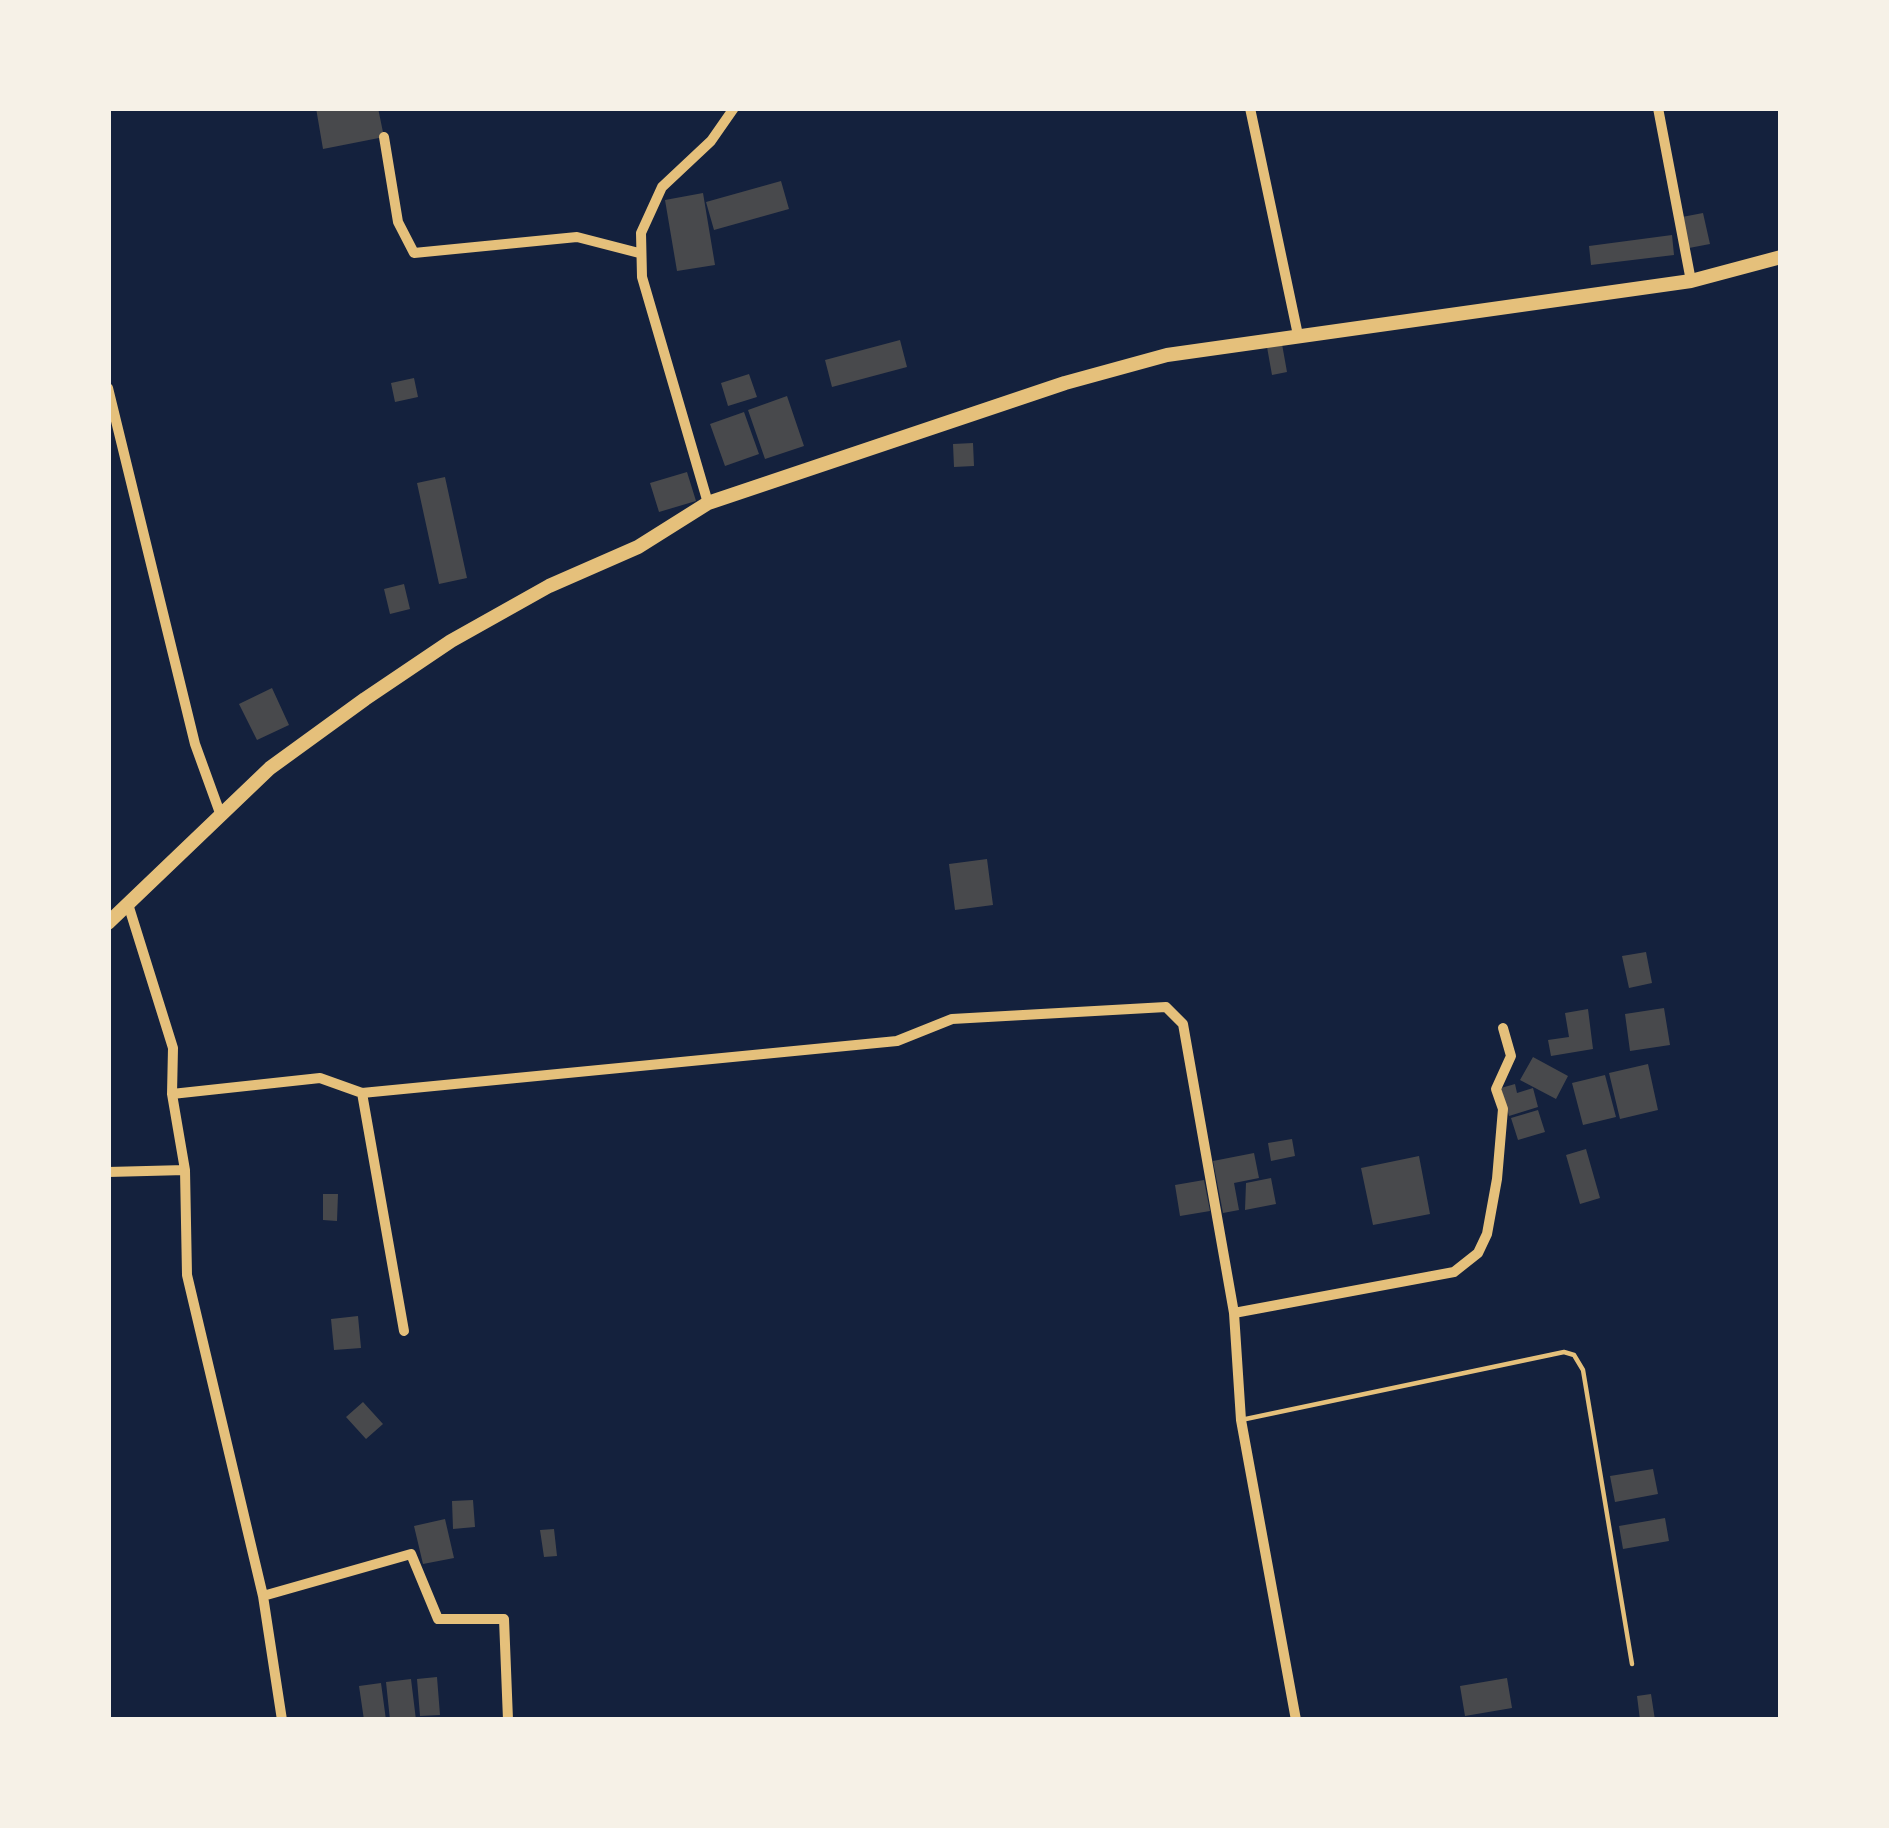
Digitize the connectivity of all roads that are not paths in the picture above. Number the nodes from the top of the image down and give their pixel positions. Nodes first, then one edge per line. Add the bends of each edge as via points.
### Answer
1 (734, 108) edge
2 (1250, 108) edge
3 (1658, 108) edge
4 (384, 137) dead end
5 (640, 254) junction
6 (1781, 257) edge
7 (1691, 280) junction
8 (1298, 335) junction
9 (108, 388) edge
10 (708, 503) junction
11 (220, 812) junction
12 (128, 904) junction
13 (108, 922) edge
14 (1503, 1028) dead end
15 (362, 1093) junction
16 (172, 1094) junction
17 (185, 1170) junction
18 (108, 1172) edge
19 (1234, 1313) junction
20 (404, 1331) dead end
21 (1241, 1420) junction
22 (263, 1596) junction
23 (1632, 1664) dead end
24 (282, 1720) edge
25 (508, 1720) edge
26 (1296, 1720) edge

1 - 5 street via 662,187 648,210
2 - 8 street
3 - 7 street
4 - 5 street via 398,222 414,254 577,237
5 - 10 street
6 - 7 street
7 - 8 street
8 - 10 street via 1167,355 1065,383
9 - 11 street via 194,744
10 - 11 street via 638,548 452,641
11 - 12 street
12 - 13 street
12 - 16 street via 173,1048
14 - 19 street via 1511,1056 1496,1089 1503,1109 1497,1179 1478,1253 1454,1272
15 - 16 street via 320,1078
15 - 19 street via 897,1041 952,1019 1166,1007 1183,1024
15 - 20 street
16 - 17 street
17 - 18 street
17 - 22 street via 187,1275
19 - 21 street
21 - 23 lane via 1574,1355 1583,1370
21 - 26 street
22 - 24 street
22 - 25 street via 411,1553 438,1619 504,1618

